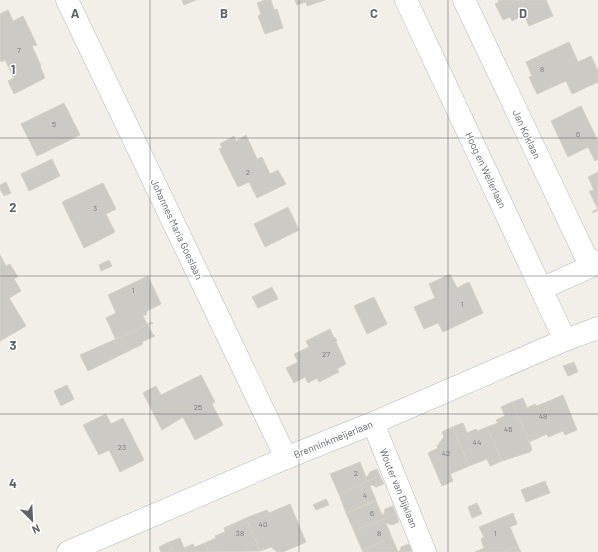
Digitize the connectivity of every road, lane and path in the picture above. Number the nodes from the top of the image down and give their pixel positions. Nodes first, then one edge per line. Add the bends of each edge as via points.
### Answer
1 (68, 0) edge
2 (406, 0) edge
3 (464, 0) edge
4 (597, 263) edge
5 (542, 289) junction
6 (598, 328) edge
7 (565, 340) junction
8 (372, 423) junction
9 (286, 458) junction
10 (68, 552) edge
11 (425, 552) edge

1 - 9 street, Johannes Maria Goeslaan
2 - 5 street, Hoog en Wellerlaan
3 - 4 street, Jan Koklaan via 585,255
4 - 5 street, Jan Koklaan
5 - 7 street, Hoog en Wellerlaan
6 - 7 street, Brenninkmeijerlaan
7 - 8 street, Brenninkmeijerlaan
8 - 9 street, Brenninkmeijerlaan
8 - 11 street, Wouter van Dijklaan
9 - 10 street, Brenninkmeijerlaan

